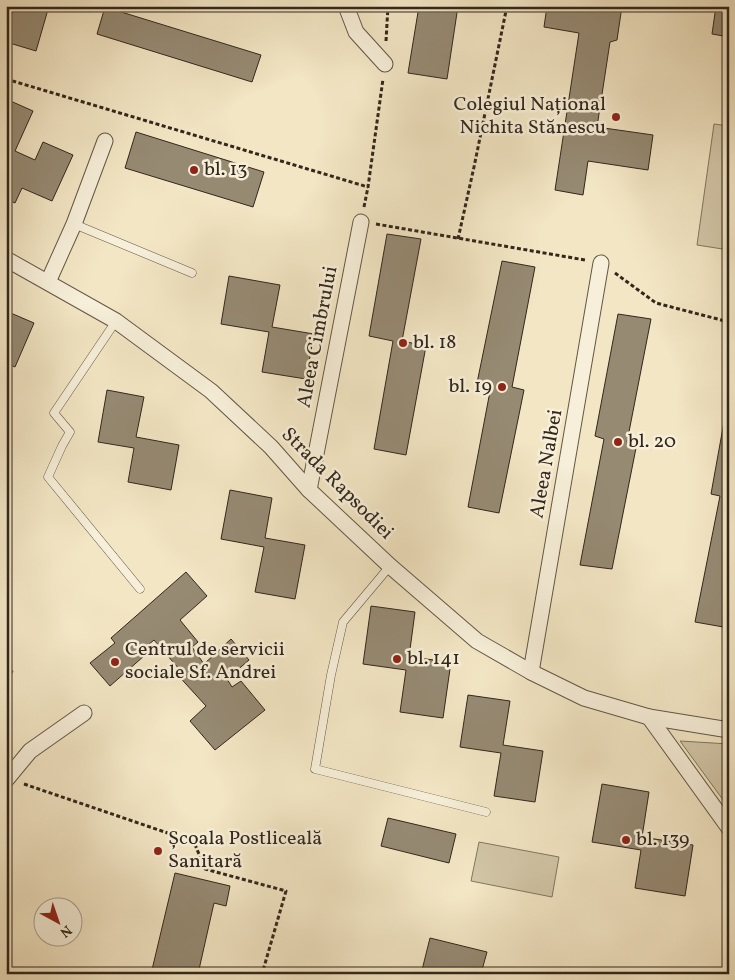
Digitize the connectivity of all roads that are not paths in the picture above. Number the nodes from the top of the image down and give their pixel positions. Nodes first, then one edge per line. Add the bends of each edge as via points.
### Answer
1 (346, 6) edge
2 (384, 64) road end
3 (105, 141) dead end
4 (361, 222) road end
5 (74, 224) junction
6 (6, 259) edge
7 (601, 263) road end
8 (192, 273) dead end
9 (48, 282) junction
10 (116, 321) junction
11 (309, 490) junction
12 (390, 566) junction
13 (140, 588) dead end
14 (531, 672) junction
15 (84, 713) dead end
16 (649, 717) junction
17 (729, 730) edge
18 (7, 778) edge
19 (486, 812) dead end
20 (729, 828) edge

1 - 2 street via 356,32
3 - 5 street
4 - 11 street, Aleea Cimbrului
5 - 8 lane
5 - 9 street
6 - 9 street, Strada Rapsodiei
7 - 14 street, Aleea Nalbei
9 - 10 street, Strada Rapsodiei
10 - 11 street, Strada Rapsodiei via 211,392 271,447
10 - 13 lane via 54,414 70,432 48,478
11 - 12 street, Strada Rapsodiei
12 - 14 street, Strada Rapsodiei via 477,640
12 - 19 lane via 343,622 315,769
14 - 16 street, Strada Rapsodiei via 584,698
15 - 18 street via 30,751
16 - 17 street, Strada Rapsodiei
16 - 20 street

